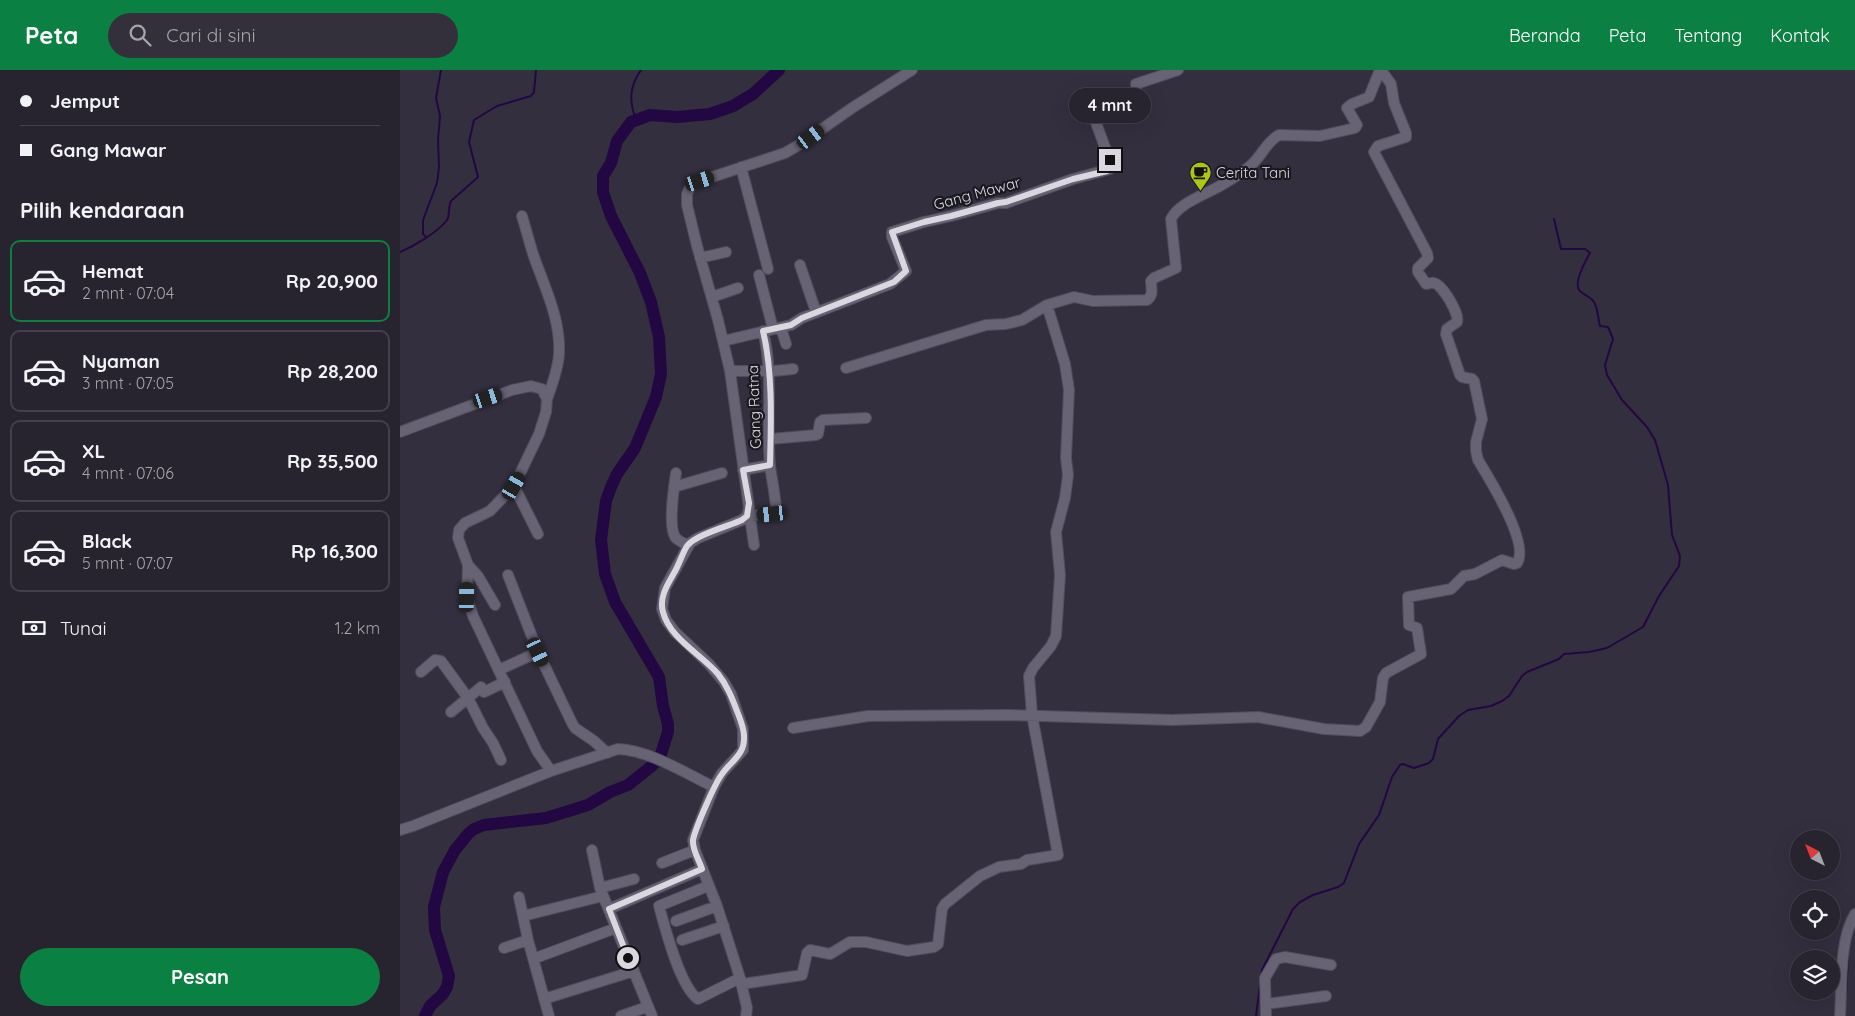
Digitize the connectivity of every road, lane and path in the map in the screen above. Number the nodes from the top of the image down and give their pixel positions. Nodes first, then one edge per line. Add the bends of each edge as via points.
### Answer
1 (912, 70) edge
2 (1178, 70) edge
3 (1381, 70) edge
4 (741, 167) junction
5 (522, 216) dead end
6 (726, 252) dead end
7 (700, 258) junction
8 (800, 266) dead end
9 (738, 288) dead end
10 (712, 297) junction
11 (1047, 305) junction
12 (816, 312) junction
13 (772, 329) junction
14 (723, 341) junction
15 (786, 344) dead end
16 (846, 368) dead end
17 (793, 369) dead end
18 (730, 371) junction
19 (768, 371) junction
20 (547, 399) junction
21 (866, 418) dead end
22 (400, 432) edge
23 (770, 439) junction
24 (770, 465) junction
25 (743, 470) junction
26 (676, 473) dead end
27 (722, 473) dead end
28 (514, 486) junction
29 (674, 487) junction
30 (748, 516) junction
31 (538, 534) dead end
32 (754, 545) dead end
33 (688, 546) junction
34 (468, 565) junction
35 (508, 575) dead end
36 (495, 604) dead end
37 (538, 652) junction
38 (499, 670) junction
39 (421, 672) dead end
40 (505, 682) junction
41 (468, 698) junction
42 (451, 712) dead end
43 (1032, 716) junction
44 (793, 728) dead end
45 (607, 753) junction
46 (501, 760) dead end
47 (551, 771) junction
48 (714, 787) junction
49 (400, 830) edge
50 (592, 850) dead end
51 (695, 850) junction
52 (662, 863) dead end
53 (702, 869) junction
54 (634, 878) dead end
55 (708, 886) junction
56 (602, 892) junction
57 (520, 897) dead end
58 (716, 906) junction
59 (609, 909) junction
60 (1855, 914) edge
61 (523, 916) junction
62 (676, 921) dead end
63 (724, 926) junction
64 (616, 928) junction
65 (528, 940) junction
66 (682, 940) dead end
67 (504, 948) dead end
68 (533, 959) junction
69 (1331, 965) dead end
70 (634, 971) junction
71 (741, 981) junction
72 (1326, 996) dead end
73 (544, 999) junction
74 (1266, 1004) junction
75 (650, 1012) edge
76 (549, 1016) edge
77 (621, 1016) edge
78 (746, 1016) edge
79 (1266, 1016) edge
80 (1840, 1016) edge

1 - 4 street via 796,147
2 - 12 street, Gang Mawar via 1136,84 1138,93 1135,98 1092,112 1112,166 1110,169 1006,202 892,232 906,271 904,274 890,284
3 - 11 street via 1369,97 1348,108 1357,126 1355,128 1320,136 1279,135 1265,146 1251,165 1176,212 1171,219 1176,268 1151,281 1150,298 1093,301 1074,297
3 - 43 street via 1391,84 1406,137 1374,148 1375,155 1428,258 1418,272 1426,284 1436,284 1450,300 1458,318 1446,334 1460,375 1474,381 1482,419 1476,451 1478,460 1509,512 1521,554 1519,560 1514,564 1502,560 1464,576 1451,589 1442,592 1408,597 1409,626 1417,629 1421,654 1386,673 1380,702 1366,727 1360,731 1324,729 1258,717 1172,720
4 - 7 street via 690,187 687,204
4 - 13 street
5 - 20 street via 558,335 556,370
6 - 7 street
7 - 10 street
8 - 12 street
9 - 10 street
10 - 14 street
11 - 16 street via 1022,320 986,325
11 - 43 street via 1065,364 1069,390 1068,475 1056,532 1060,575 1056,636 1029,674
12 - 13 street, Gang Mawar via 794,324
13 - 14 street, Gang Mawar
13 - 15 street
13 - 19 street, Gang Ratna via 767,348
14 - 18 street
17 - 19 street
18 - 19 street
18 - 25 street
19 - 23 street, Gang Ratna
20 - 22 street via 537,386 522,387
20 - 28 street via 539,434
21 - 23 street via 823,420 816,435
23 - 24 street, Gang Ratna
24 - 25 street
24 - 30 street, Gang Ratna via 776,512
25 - 30 street
26 - 29 street
27 - 29 street
28 - 31 street
28 - 34 street via 490,511 465,523 459,530 458,538
29 - 33 street via 673,531 675,538
30 - 32 street
30 - 33 street via 698,538
33 - 48 street via 665,588 663,612 675,632 724,682 744,734 741,753
34 - 36 street
34 - 38 street via 468,605
35 - 37 street
37 - 38 street
37 - 45 street via 575,728
38 - 40 street
39 - 41 street via 435,660 441,661
40 - 41 street via 484,692 481,687
40 - 47 street
41 - 42 street
41 - 46 street
43 - 44 street via 868,716
43 - 71 street via 1058,855 999,867 980,876 945,904 938,944 934,947 907,951 850,942 830,954 810,950 802,975
45 - 47 street
45 - 48 street via 618,749 639,752
47 - 49 street
48 - 51 street via 694,836
50 - 56 street
51 - 52 street
51 - 53 street
53 - 55 street
53 - 59 street
54 - 56 street
55 - 58 street
55 - 71 street via 659,906 678,966 698,999
56 - 59 street
56 - 61 street
57 - 61 street
58 - 62 street
58 - 63 street
59 - 64 street
60 - 80 street via 1844,943
61 - 65 street
63 - 66 street
63 - 71 street
64 - 68 street
64 - 70 street
65 - 67 street
65 - 68 street
68 - 73 street
69 - 74 street via 1285,957 1276,959 1265,978
70 - 73 street
70 - 75 street
71 - 78 street
72 - 74 street
73 - 76 street
74 - 79 street
75 - 77 street

